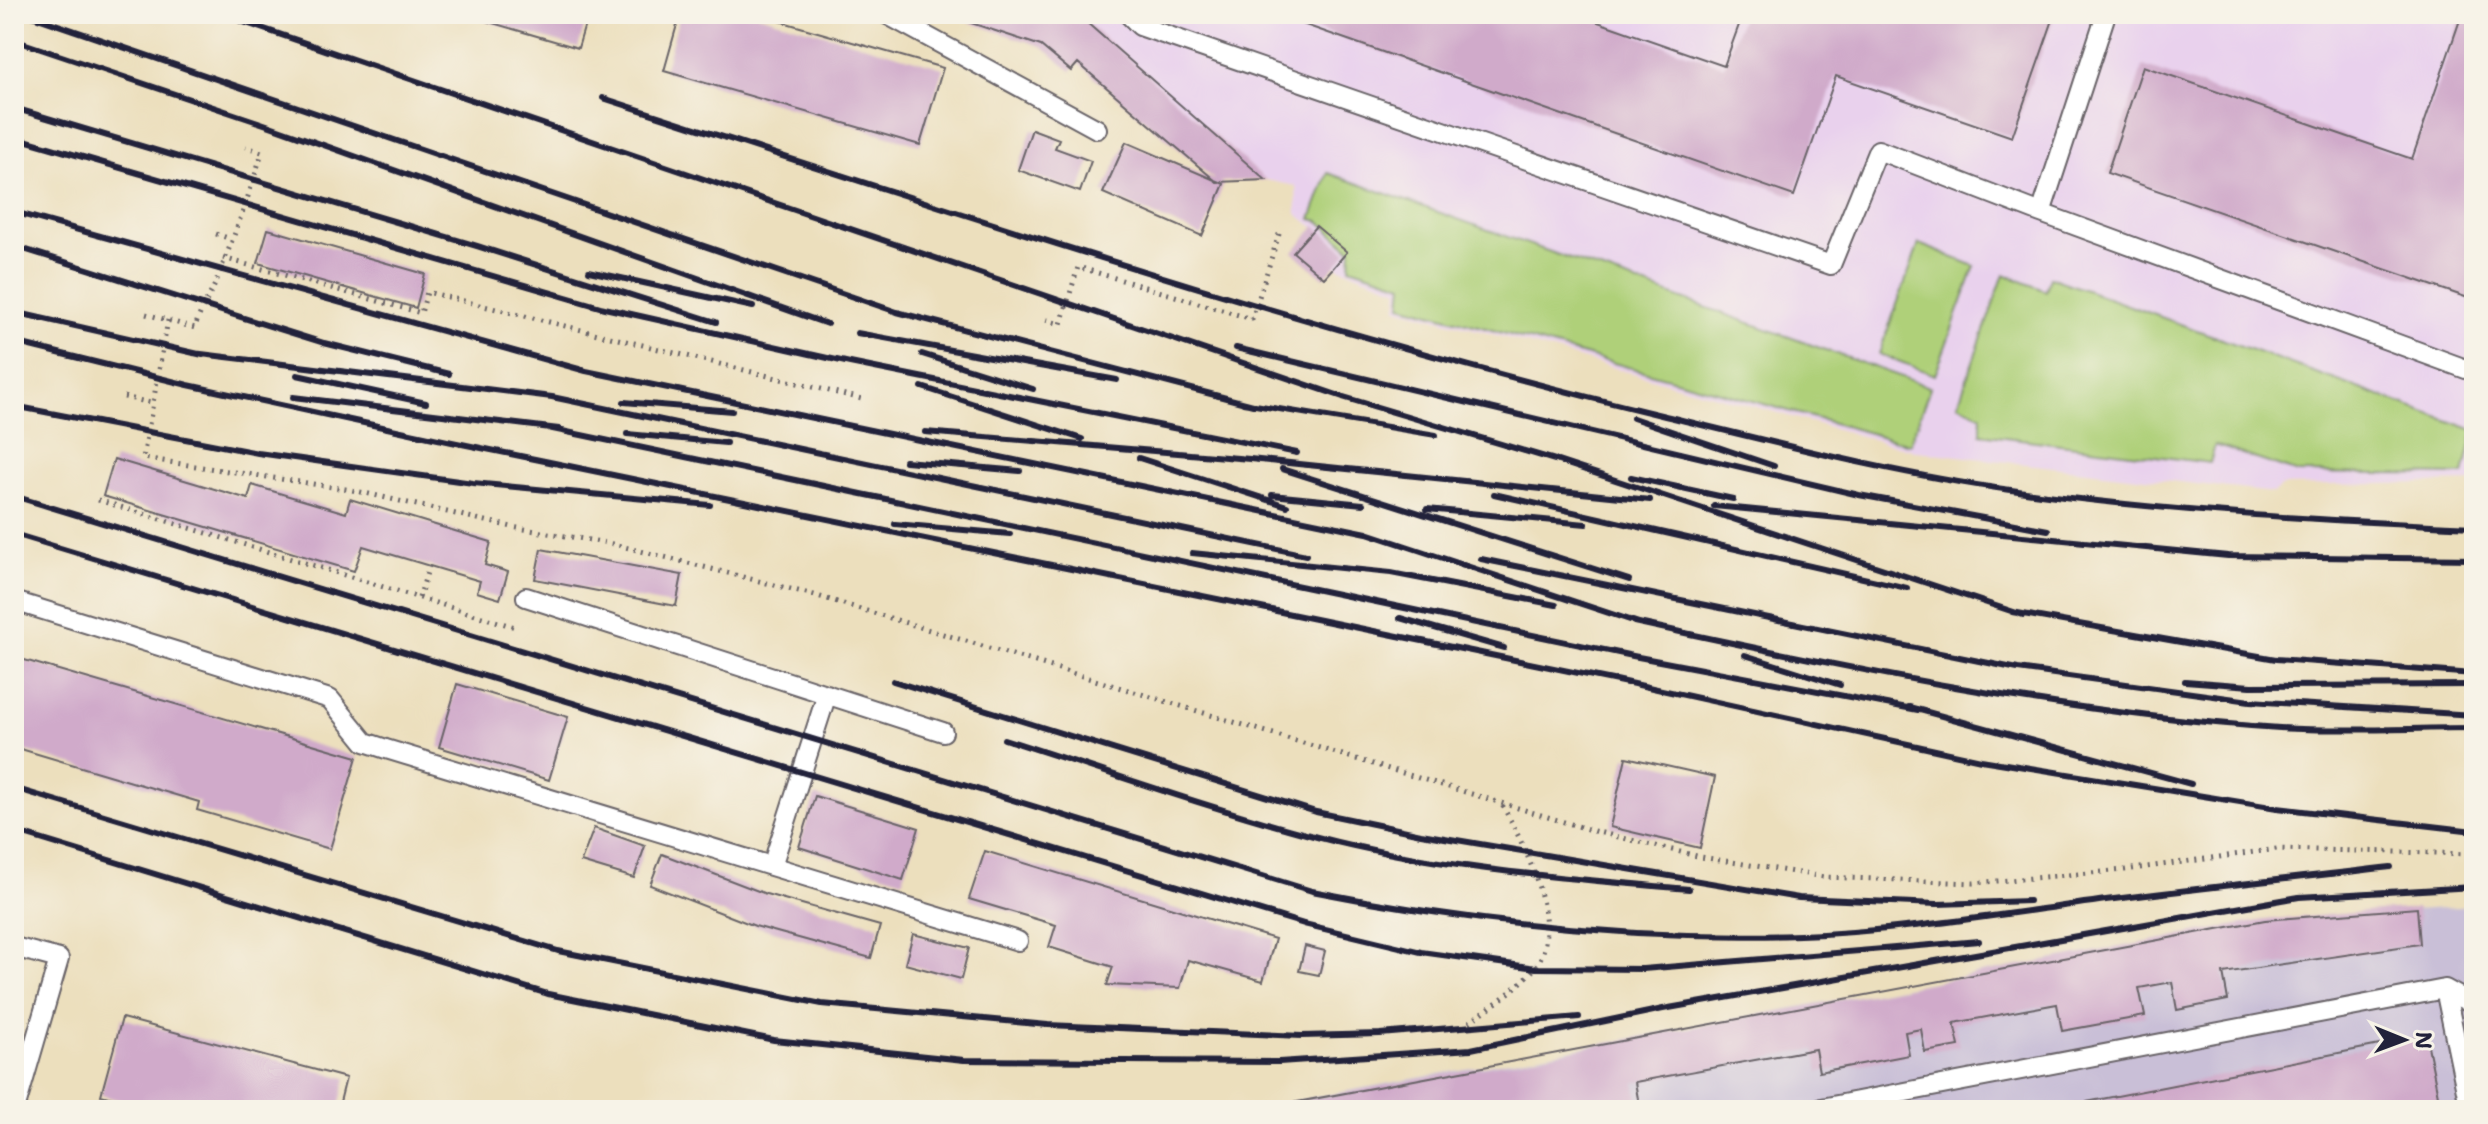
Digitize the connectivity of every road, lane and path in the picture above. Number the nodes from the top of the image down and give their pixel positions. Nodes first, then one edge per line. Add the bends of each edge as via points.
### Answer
1 (886, 14) edge
2 (1128, 14) edge
3 (2106, 14) edge
4 (1097, 129) dead end
5 (246, 147) dead end
6 (2041, 213) junction
7 (1280, 231) dead end
8 (216, 234) dead end
9 (231, 239) junction
10 (223, 258) junction
11 (146, 314) dead end
12 (168, 320) junction
13 (1046, 320) dead end
14 (2474, 372) edge
15 (124, 397) dead end
16 (866, 400) dead end
17 (151, 403) junction
18 (98, 500) dead end
19 (429, 566) dead end
20 (526, 597) joint
21 (419, 598) junction
22 (14, 601) edge
23 (827, 694) junction
24 (943, 732) dead end
25 (1501, 802) junction
26 (2474, 854) edge
27 (772, 866) junction
28 (1018, 941) dead end
29 (14, 947) edge
30 (2445, 989) junction
31 (2474, 1005) edge
32 (1463, 1027) dead end
33 (15, 1110) edge
34 (1811, 1110) edge
35 (2470, 1110) edge

1 - 4 lane
2 - 6 lane via 1140,26 1831,265 1878,150
3 - 6 lane
5 - 9 path via 262,152
6 - 14 lane
7 - 13 path via 1252,319 1078,267 1061,324
8 - 9 path
9 - 10 path
10 - 12 path via 195,328
10 - 16 path via 421,313 427,292
11 - 12 path
12 - 17 path
15 - 17 path
17 - 25 path via 143,458 352,490 613,544 814,595
18 - 21 path
19 - 21 path
20 - 21 path via 515,627
20 - 23 lane
22 - 27 lane via 330,699 365,742
23 - 24 lane
23 - 27 lane
25 - 26 path via 1701,857 1824,877 1974,883 2277,849
25 - 32 path via 1527,849 1548,926 1536,968
27 - 28 lane
29 - 33 lane via 59,959
30 - 31 lane
30 - 34 lane
30 - 35 lane

